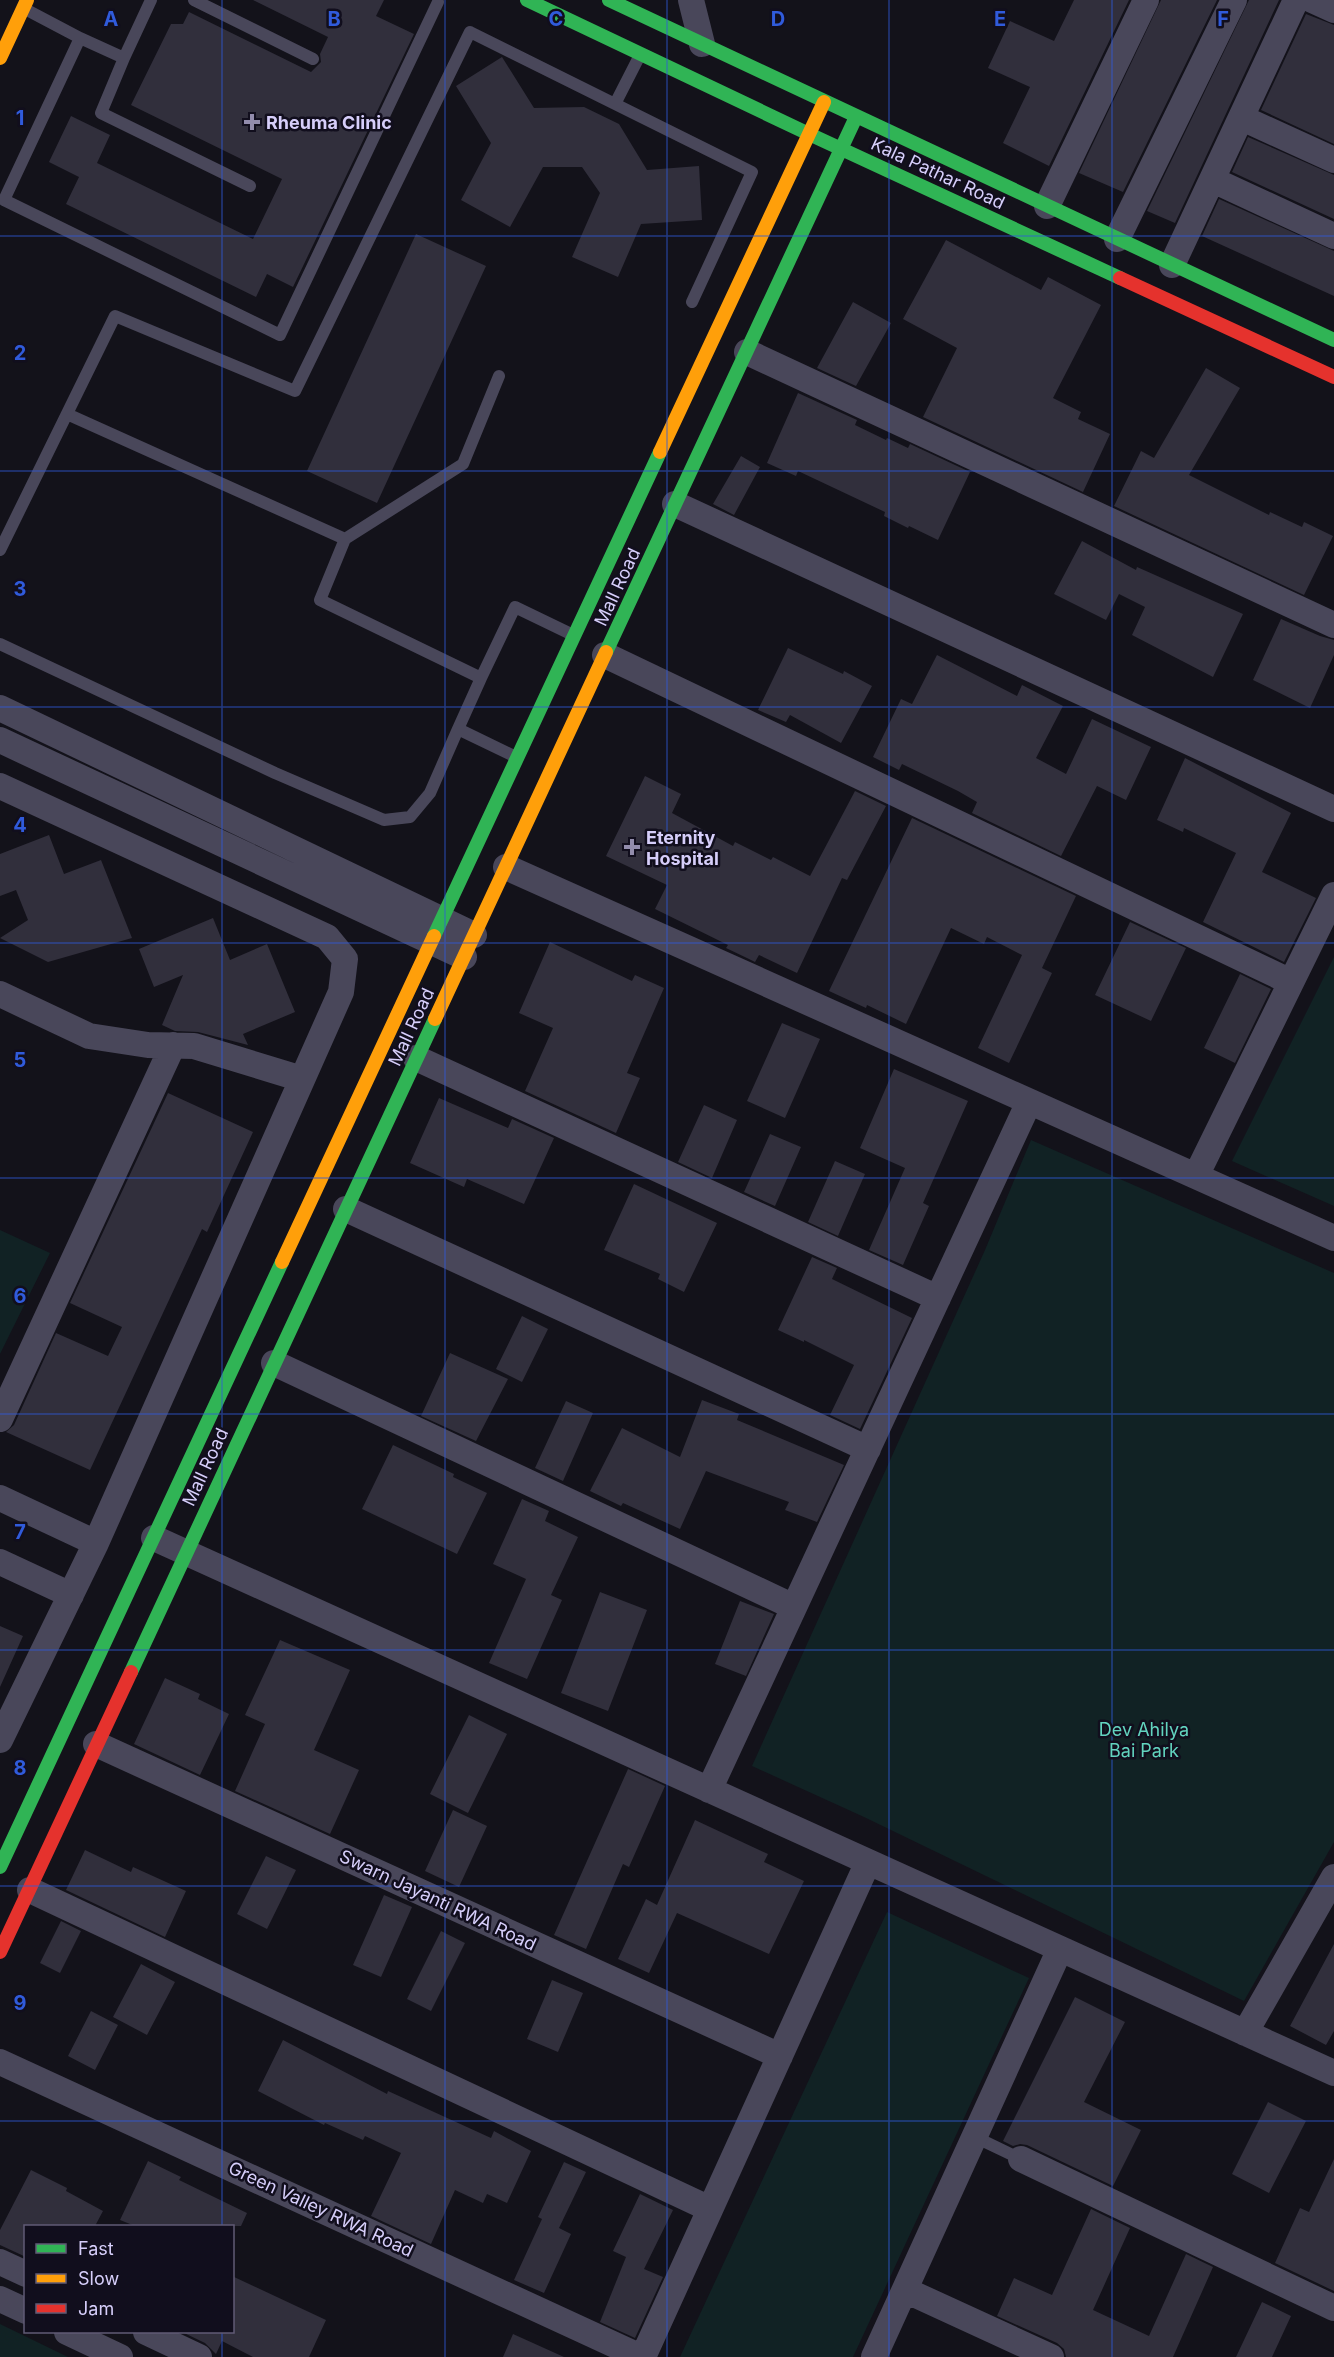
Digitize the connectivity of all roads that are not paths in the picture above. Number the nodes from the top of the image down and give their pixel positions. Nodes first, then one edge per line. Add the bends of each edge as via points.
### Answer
1 (151, 0) edge
2 (194, 0) edge
3 (527, 0) edge
4 (609, 0) edge
5 (691, 0) edge
6 (1146, 0) edge
7 (1234, 0) edge
8 (1296, 0) edge
9 (1312, 0) edge
10 (438, 2) dead end
11 (25, 4) edge
12 (1334, 10) edge
13 (80, 38) junction
14 (702, 44) junction
15 (640, 54) junction
16 (0, 58) edge
17 (124, 58) junction
18 (313, 58) dead end
19 (824, 102) junction
20 (615, 104) junction
21 (856, 117) junction
22 (1242, 118) junction
23 (809, 134) junction
24 (842, 149) junction
25 (1334, 160) edge
26 (1212, 180) junction
27 (250, 186) dead end
28 (1047, 206) junction
29 (1334, 236) edge
30 (1117, 238) junction
31 (1172, 264) junction
32 (692, 302) dead end
33 (1334, 340) edge
34 (747, 352) junction
35 (499, 376) dead end
36 (1334, 377) edge
37 (67, 414) junction
38 (675, 504) junction
39 (345, 539) junction
40 (0, 550) edge
41 (1334, 625) edge
42 (573, 635) junction
43 (0, 644) edge
44 (605, 655) junction
45 (481, 678) junction
46 (0, 708) edge
47 (458, 729) junction
48 (0, 740) edge
49 (516, 757) junction
50 (0, 786) edge
51 (1334, 810) edge
52 (208, 838) junction
53 (506, 867) junction
54 (192, 875) junction
55 (1334, 895) edge
56 (442, 919) junction
57 (474, 934) junction
58 (432, 943) junction
59 (464, 957) junction
60 (1291, 981) junction
61 (0, 994) edge
62 (173, 1045) junction
63 (416, 1058) junction
64 (302, 1079) junction
65 (1029, 1102) junction
66 (1196, 1176) junction
67 (346, 1209) junction
68 (1334, 1238) edge
69 (938, 1298) junction
70 (274, 1363) junction
71 (0, 1419) edge
72 (868, 1449) junction
73 (0, 1498) edge
74 (154, 1538) junction
75 (96, 1543) junction
76 (185, 1552) junction
77 (0, 1562) edge
78 (71, 1595) junction
79 (794, 1607) junction
80 (0, 1740) edge
81 (96, 1744) junction
82 (709, 1790) junction
83 (868, 1862) junction
84 (0, 1867) edge
85 (1334, 1877) edge
86 (30, 1890) junction
87 (1060, 1949) junction
88 (0, 1952) edge
89 (1245, 2032) junction
90 (780, 2056) junction
91 (0, 2062) edge
92 (1334, 2073) edge
93 (975, 2137) junction
94 (1021, 2159) joint
95 (710, 2209) junction
96 (0, 2262) edge
97 (24, 2273) edge
98 (905, 2290) junction
99 (0, 2299) edge
100 (1334, 2308) edge
101 (24, 2310) edge
102 (72, 2333) edge
103 (150, 2333) edge
104 (120, 2357) edge
105 (199, 2357) edge
106 (642, 2357) edge
107 (874, 2357) edge
108 (1051, 2357) edge

1 - 17 lane
2 - 18 lane
3 - 15 street, Kala Pathar Road
4 - 14 street, Kala Pathar Road
5 - 14 street
6 - 28 street
7 - 30 street
8 - 22 street
9 - 12 street
10 - 13 lane via 280,335 4,200
11 - 13 lane
11 - 16 street
13 - 17 lane
14 - 19 street, Kala Pathar Road
15 - 20 lane
15 - 23 street, Kala Pathar Road
17 - 27 lane via 101,113
19 - 21 street, Kala Pathar Road
19 - 23 street, Mall Road
20 - 32 lane via 752,172
20 - 37 lane via 470,32 295,391 115,316
21 - 24 street, Mall Road
21 - 28 street, Kala Pathar Road
22 - 25 street
22 - 26 street
23 - 24 street, Kala Pathar Road
23 - 42 street, Mall Road
24 - 34 street, Mall Road
24 - 36 street, Kala Pathar Road
26 - 29 street
26 - 31 street
28 - 30 street, Kala Pathar Road
30 - 31 street, Kala Pathar Road
31 - 33 street, Kala Pathar Road
34 - 38 street, Mall Road
34 - 41 street
35 - 39 lane via 463,464
37 - 39 lane
37 - 40 lane
38 - 44 street, Mall Road
38 - 51 street
39 - 45 lane via 320,600
42 - 45 lane via 515,607
42 - 49 street, Mall Road
43 - 47 lane via 384,820 410,817 430,793
44 - 53 street, Mall Road
44 - 60 street
45 - 47 lane
46 - 56 street
47 - 49 lane
48 - 52 street
49 - 56 street, Mall Road
50 - 54 street
52 - 54 street
52 - 58 street
53 - 57 street, Mall Road
53 - 65 street
54 - 64 street via 327,937 345,959 341,992
55 - 60 street
56 - 57 street
56 - 58 street, Mall Road
57 - 59 street, Mall Road
58 - 59 street
58 - 74 street, Mall Road
59 - 63 street, Mall Road
60 - 66 street
61 - 62 street via 89,1036
62 - 64 street via 220,1052
62 - 71 street
63 - 67 street, Mall Road
63 - 69 street
64 - 75 street
65 - 66 street
65 - 69 street
66 - 68 street
67 - 70 street, Mall Road
67 - 72 street
69 - 72 street
70 - 76 street, Mall Road
70 - 79 street
72 - 79 street
73 - 75 street
74 - 76 street
74 - 84 street, Mall Road
75 - 78 street
76 - 81 street, Mall Road
76 - 82 street
77 - 78 street
78 - 80 street
79 - 82 street
81 - 86 street, Mall Road
81 - 90 street, Swarn Jayanti RWA Road
82 - 83 street
83 - 87 street
83 - 90 street
85 - 89 street
86 - 88 street, Mall Road
86 - 95 street
87 - 89 street
87 - 93 street
89 - 92 street
90 - 95 street
91 - 106 street, Green Valley RWA Road
93 - 94 lane
93 - 98 street
94 - 100 street
95 - 106 street
96 - 97 street
98 - 107 street
98 - 108 street
99 - 101 street
102 - 104 street
103 - 105 street

